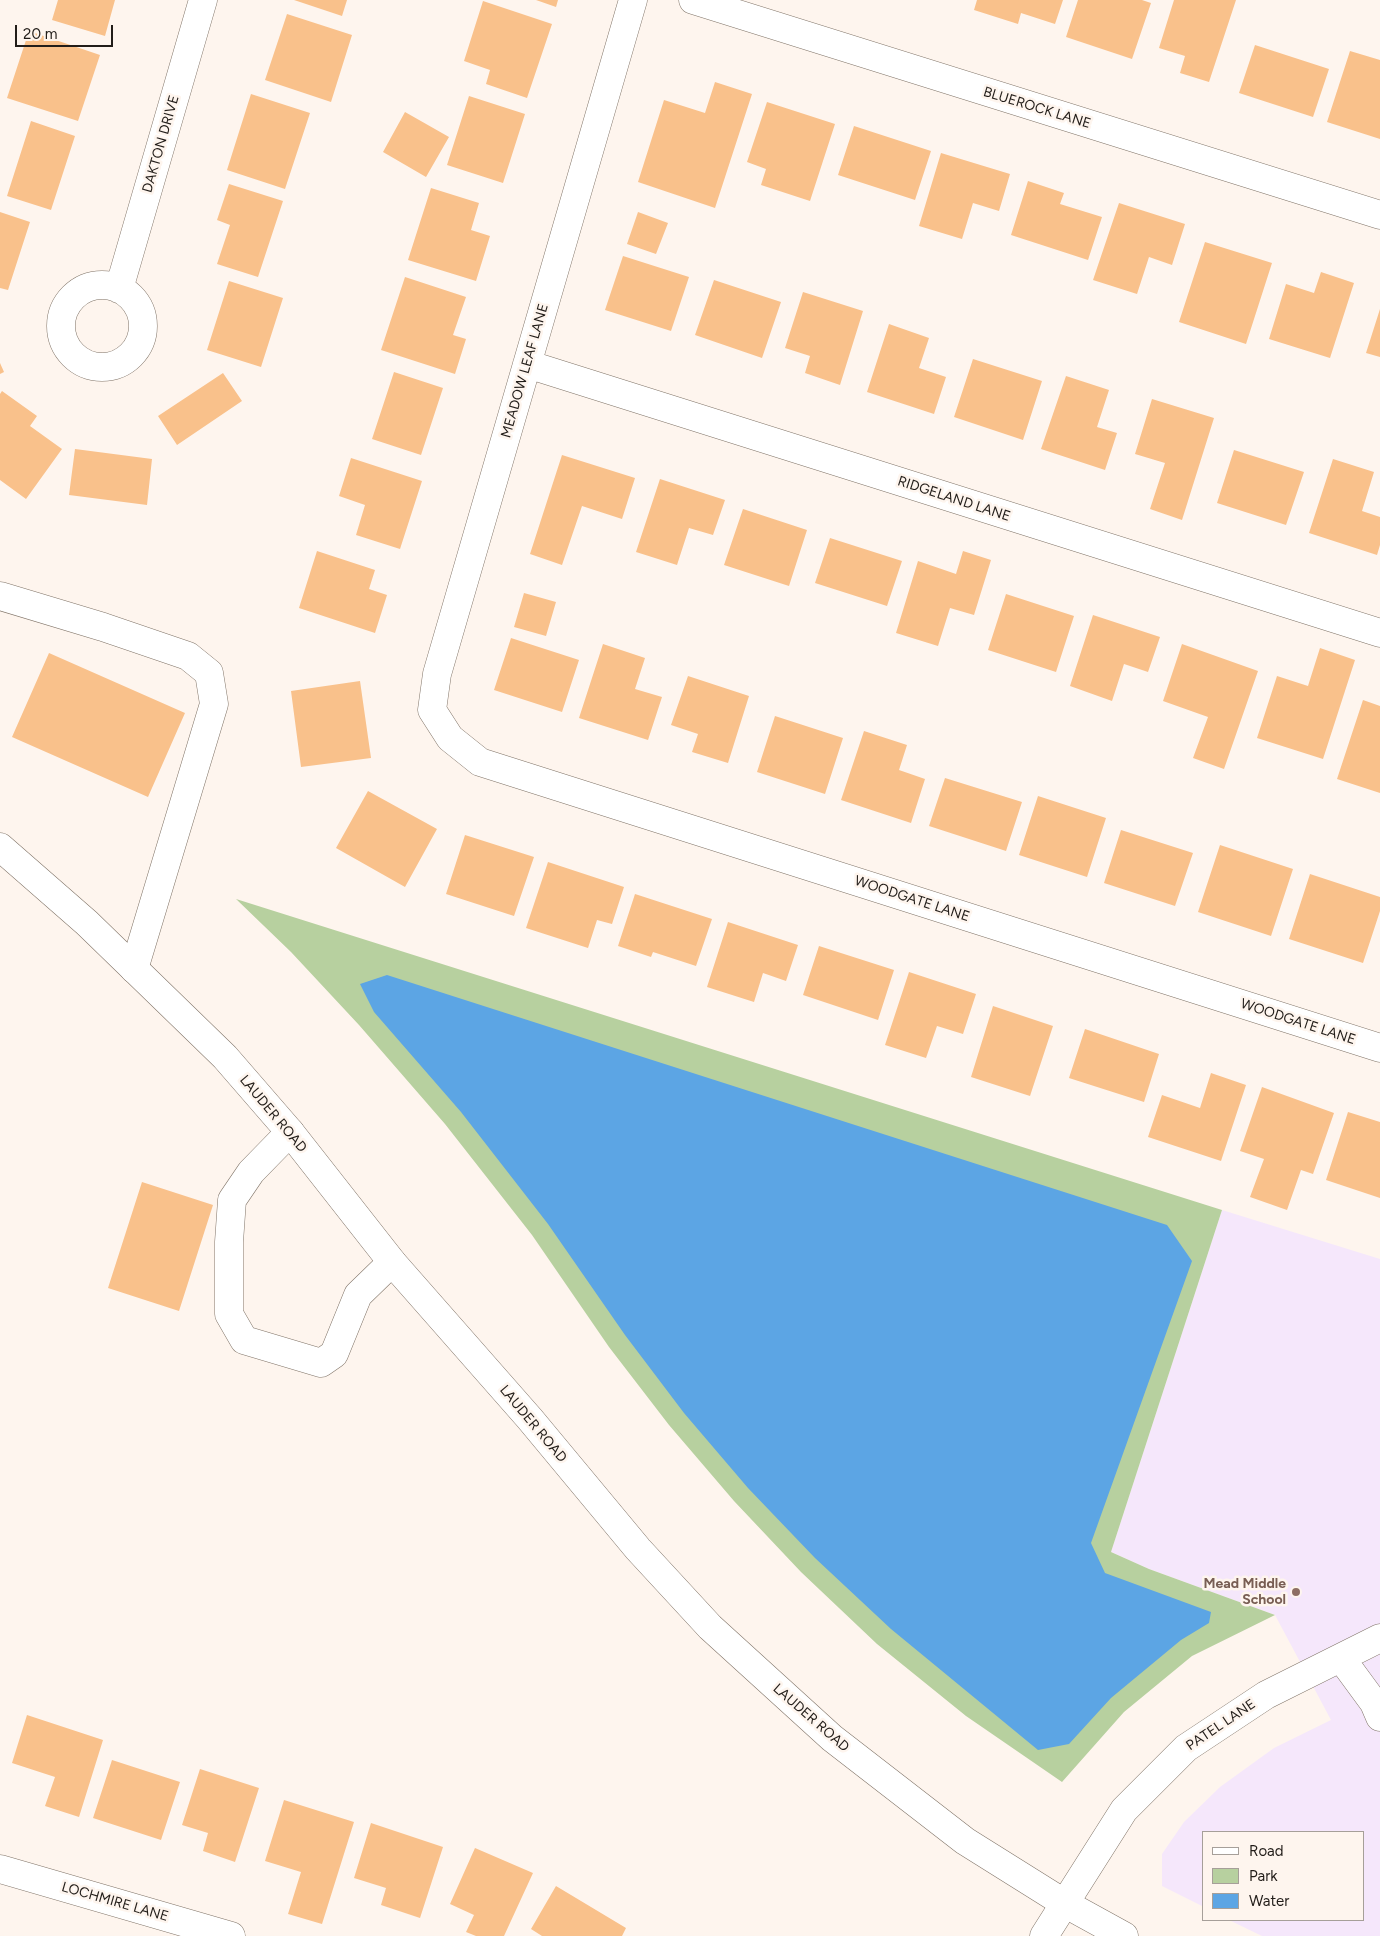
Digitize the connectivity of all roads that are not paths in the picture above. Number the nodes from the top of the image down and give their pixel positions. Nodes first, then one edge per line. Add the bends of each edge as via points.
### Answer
1 (203, 0) edge
2 (633, 0) edge
3 (693, 0) edge
4 (1380, 215) edge
5 (119, 289) dead end
6 (527, 364) junction
7 (0, 596) edge
8 (1380, 633) edge
9 (450, 738) joint
10 (0, 847) edge
11 (134, 969) junction
12 (1380, 1048) edge
13 (290, 1132) junction
14 (392, 1262) junction
15 (1380, 1638) edge
16 (1340, 1658) junction
17 (1380, 1717) edge
18 (0, 1869) edge
19 (1064, 1903) junction
20 (231, 1936) edge
21 (1044, 1936) edge
22 (1124, 1936) edge

1 - 5 street, DAKTON DRIVE
2 - 6 street, MEADOW LEAF LANE
3 - 4 street, BLUEROCK LANE
6 - 8 street, RIDGELAND LANE
6 - 9 street, MEADOW LEAF LANE via 437,674 432,710
7 - 11 street via 188,656 209,674 214,704
9 - 12 street, WOODGATE LANE via 480,762
10 - 11 street, LAUDER ROAD
11 - 13 street, LAUDER ROAD via 224,1058
13 - 14 street, LAUDER ROAD
13 - 14 street via 251,1172 232,1200 229,1314 244,1340 321,1363 334,1354 358,1295
14 - 19 street, LAUDER ROAD via 530,1419 638,1549 710,1628 832,1738 965,1841
15 - 16 street, PATEL LANE
16 - 17 street via 1374,1702
16 - 19 street, PATEL LANE via 1266,1695 1186,1748 1124,1810
18 - 20 street, LOCHMIRE LANE
19 - 21 street, PATEL LANE
19 - 22 street, LAUDER ROAD

